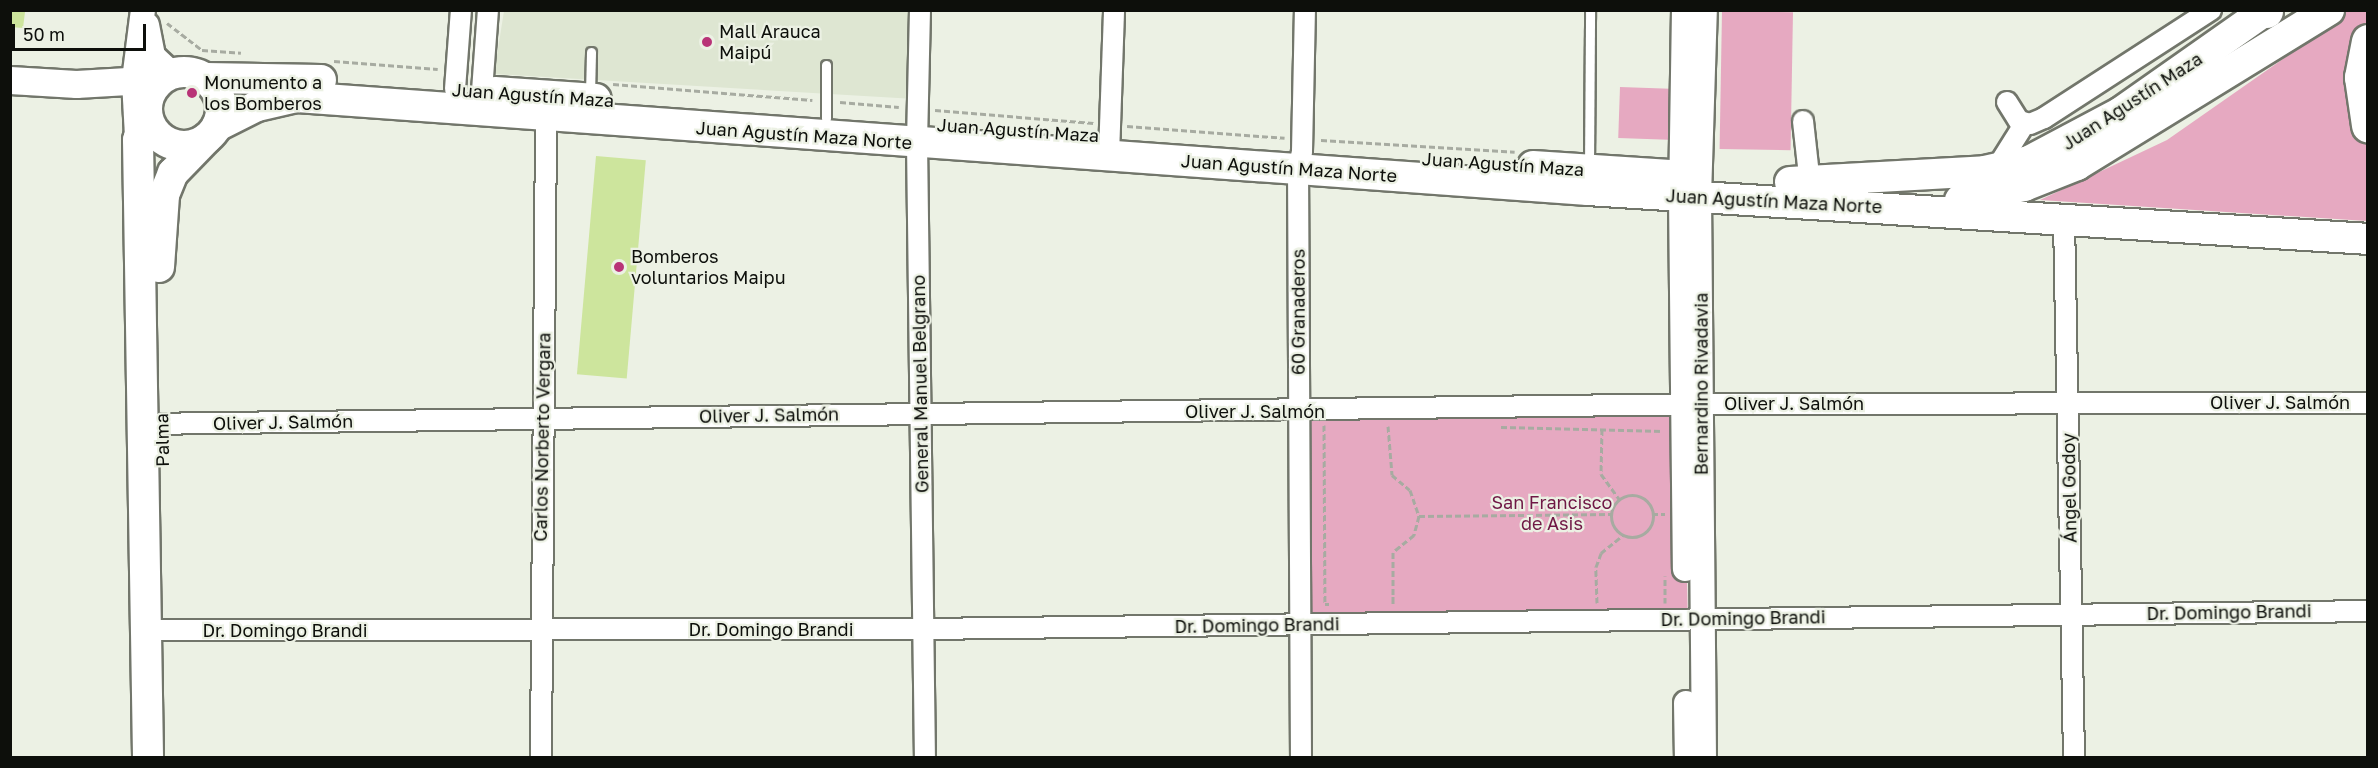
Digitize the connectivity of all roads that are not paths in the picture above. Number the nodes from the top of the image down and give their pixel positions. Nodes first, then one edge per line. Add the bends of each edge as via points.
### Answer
1 (461, 10) edge
2 (488, 10) edge
3 (920, 10) edge
4 (1114, 10) edge
5 (1305, 10) edge
6 (1590, 10) edge
7 (1684, 10) edge
8 (1705, 10) edge
9 (2211, 10) edge
10 (2329, 10) edge
11 (2266, 11) edge
12 (2367, 41) edge
13 (591, 52) dead end
14 (826, 65) dead end
15 (206, 78) junction
16 (10, 80) edge
17 (148, 87) junction
18 (469, 90) junction
19 (590, 99) junction
20 (2007, 102) dead end
21 (546, 117) junction
22 (826, 118) junction
23 (1803, 121) dead end
24 (2025, 123) junction
25 (2367, 125) edge
26 (212, 133) junction
27 (917, 133) junction
28 (1110, 146) junction
29 (1300, 160) junction
30 (1589, 169) junction
31 (1996, 169) junction
32 (1810, 183) junction
33 (1691, 186) junction
34 (1873, 206) junction
35 (2064, 218) junction
36 (2367, 239) edge
37 (2068, 401) junction
38 (2367, 403) edge
39 (1692, 404) junction
40 (1298, 411) junction
41 (920, 413) junction
42 (542, 417) junction
43 (152, 424) junction
44 (2367, 611) edge
45 (2072, 614) junction
46 (1694, 618) junction
47 (1300, 624) junction
48 (924, 629) junction
49 (155, 630) junction
50 (541, 630) junction
51 (148, 758) edge
52 (166, 758) edge
53 (541, 758) edge
54 (925, 758) edge
55 (1301, 758) edge
56 (1687, 758) edge
57 (1704, 758) edge
58 (2074, 758) edge

1 - 18 street
2 - 18 street
3 - 27 street, General Manuel Belgrano
4 - 28 street
5 - 29 street, 60 Granaderos
6 - 30 lane
7 - 33 street, Bernardino Rivadavia
8 - 33 street, Bernardino Rivadavia
9 - 24 street via 2044,118
10 - 34 main road, Juan Agustín Maza via 2077,165 2024,186 1967,200
11 - 31 main road, Juan Agustín Maza via 2121,112 2055,150
12 - 25 highway via 2361,77
13 - 19 lane
14 - 22 lane
15 - 17 main road via 195,73
15 - 18 main road, Juan Agustín Maza via 299,79
15 - 26 main road via 221,100
16 - 17 main road
17 - 26 main road via 156,132 174,144 196,144
17 - 43 main road, Palma via 138,140
18 - 19 main road, Juan Agustín Maza
19 - 22 main road, Juan Agustín Maza
20 - 24 street via 2019,121
21 - 26 main road, Juan Agustín Maza Norte via 297,97 257,106
21 - 27 main road, Juan Agustín Maza Norte
21 - 42 street, Carlos Norberto Vergara
22 - 27 main road, Juan Agustín Maza
23 - 32 street
24 - 31 street
26 - 43 main road, Palma via 173,173 164,195
27 - 28 main road, Juan Agustín Maza Norte
27 - 41 street, General Manuel Belgrano
28 - 29 main road, Juan Agustín Maza Norte
29 - 30 main road, Juan Agustín Maza
29 - 33 main road, Juan Agustín Maza Norte
29 - 40 street, 60 Granaderos
30 - 33 main road, Juan Agustín Maza
31 - 32 main road, Juan Agustín Maza
32 - 33 main road, Juan Agustín Maza
33 - 34 main road, Juan Agustín Maza Norte
33 - 39 street, Bernardino Rivadavia
34 - 35 main road, Juan Agustín Maza Norte
35 - 36 main road, Juan Agustín Maza Norte
35 - 37 street, Ángel Godoy
37 - 38 street, Oliver J. Salmón
37 - 39 street, Oliver J. Salmón
37 - 45 street, Ángel Godoy
39 - 40 street, Oliver J. Salmón
39 - 46 street, Bernardino Rivadavia
40 - 41 street, Oliver J. Salmón
40 - 47 street, 60 Granaderos
41 - 42 street, Oliver J. Salmón
41 - 48 street, General Manuel Belgrano
42 - 43 street, Oliver J. Salmón
42 - 50 street, Carlos Norberto Vergara
43 - 49 main road, Palma
44 - 45 street, Dr. Domingo Brandi
45 - 46 street, Dr. Domingo Brandi
45 - 58 street, Ángel Godoy
46 - 47 street, Dr. Domingo Brandi
46 - 56 street, Bernardino Rivadavia
46 - 57 street, Bernardino Rivadavia
47 - 48 street, Dr. Domingo Brandi
47 - 55 street, 60 Granaderos
48 - 50 street, Dr. Domingo Brandi
48 - 54 street, General Manuel Belgrano
49 - 50 street, Dr. Domingo Brandi
49 - 51 main road, Palma
49 - 52 main road, Palma
50 - 53 street, Carlos Norberto Vergara

